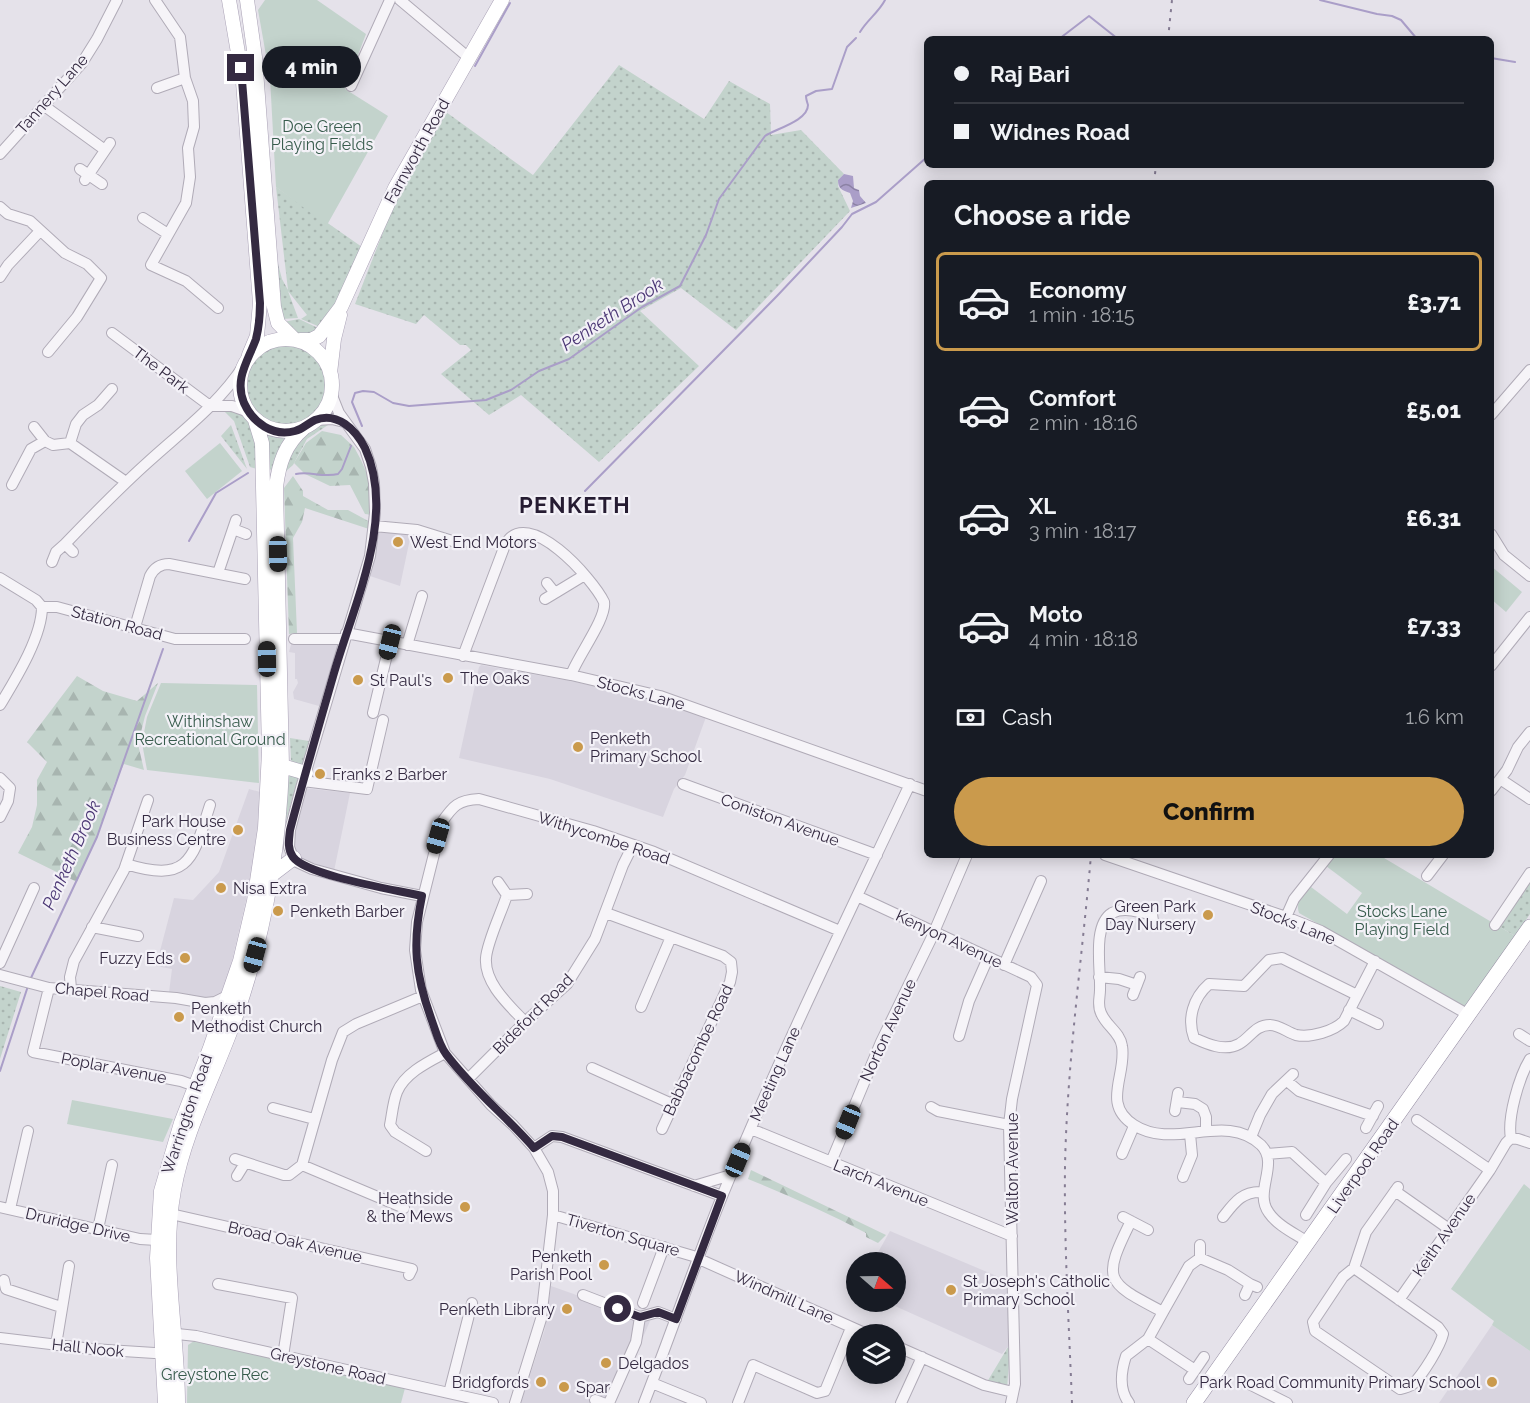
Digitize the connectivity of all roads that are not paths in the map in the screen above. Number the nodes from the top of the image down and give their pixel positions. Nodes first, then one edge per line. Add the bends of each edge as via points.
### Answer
1 (117, 0) edge
2 (155, 0) edge
3 (230, 0) edge
4 (247, 0) edge
5 (390, 0) edge
6 (400, 0) edge
7 (502, 0) edge
8 (469, 58) junction
9 (185, 78) junction
10 (351, 86) dead end
11 (157, 88) dead end
12 (43, 105) junction
13 (0, 154) edge
14 (102, 183) dead end
15 (0, 207) edge
16 (143, 218) dead end
17 (40, 231) junction
18 (168, 234) junction
19 (0, 277) edge
20 (341, 307) junction
21 (218, 308) dead end
22 (112, 333) dead end
23 (297, 340) junction
24 (48, 352) dead end
25 (246, 360) junction
26 (1530, 370) edge
27 (330, 374) junction
28 (112, 389) dead end
29 (331, 393) junction
30 (210, 406) junction
31 (1494, 412) edge
32 (252, 416) junction
33 (344, 422) junction
34 (310, 424) junction
35 (34, 427) dead end
36 (45, 441) junction
37 (70, 443) junction
38 (126, 482) junction
39 (12, 485) dead end
40 (374, 526) junction
41 (246, 534) dead end
42 (1494, 539) edge
43 (64, 544) junction
44 (462, 544) dead end
45 (73, 552) dead end
46 (52, 562) dead end
47 (218, 573) junction
48 (583, 576) junction
49 (1530, 576) edge
50 (0, 578) edge
51 (245, 579) dead end
52 (547, 583) dead end
53 (423, 596) dead end
54 (42, 607) junction
55 (1530, 617) edge
56 (135, 627) junction
57 (247, 636) dead end
58 (345, 636) junction
59 (294, 639) dead end
60 (390, 642) junction
61 (407, 645) junction
62 (463, 656) junction
63 (1494, 662) edge
64 (571, 675) junction
65 (0, 705) edge
66 (373, 713) dead end
67 (383, 720) dead end
68 (1530, 732) edge
69 (282, 766) junction
70 (304, 777) junction
71 (0, 778) edge
72 (1500, 779) junction
73 (683, 784) dead end
74 (910, 784) junction
75 (1494, 787) edge
76 (924, 790) edge
77 (1530, 799) edge
78 (148, 800) dead end
79 (210, 805) dead end
80 (0, 817) edge
81 (633, 845) junction
82 (877, 855) junction
83 (294, 858) junction
84 (966, 858) edge
85 (1115, 858) edge
86 (1327, 858) edge
87 (1441, 858) edge
88 (126, 864) junction
89 (267, 870) junction
90 (1530, 873) edge
91 (1426, 876) dead end
92 (1042, 881) dead end
93 (498, 882) dead end
94 (34, 888) dead end
95 (527, 894) dead end
96 (507, 895) junction
97 (422, 896) junction
98 (857, 896) junction
99 (606, 913) junction
100 (1286, 917) junction
101 (1153, 921) dead end
102 (1495, 925) dead end
103 (92, 927) junction
104 (1530, 927) edge
105 (840, 931) junction
106 (933, 931) junction
107 (138, 936) dead end
108 (671, 937) junction
109 (1525, 944) edge
110 (988, 958) junction
111 (1375, 961) junction
112 (0, 963) edge
113 (1004, 965) junction
114 (0, 975) edge
115 (1099, 978) junction
116 (1037, 985) joint
117 (1137, 986) dead end
118 (49, 988) junction
119 (71, 990) junction
120 (229, 995) junction
121 (1357, 995) junction
122 (423, 996) junction
123 (205, 1003) junction
124 (240, 1006) junction
125 (641, 1007) dead end
126 (1349, 1010) junction
127 (222, 1014) junction
128 (1469, 1015) junction
129 (525, 1022) junction
130 (1378, 1024) dead end
131 (1519, 1034) dead end
132 (958, 1036) dead end
133 (1530, 1041) edge
134 (445, 1053) junction
135 (1530, 1059) edge
136 (592, 1068) dead end
137 (468, 1079) junction
138 (195, 1086) junction
139 (1177, 1102) dead end
140 (672, 1104) junction
141 (931, 1107) dead end
142 (273, 1108) dead end
143 (314, 1119) junction
144 (1417, 1120) dead end
145 (1009, 1125) junction
146 (1134, 1126) junction
147 (1366, 1128) dead end
148 (662, 1129) dead end
149 (751, 1129) junction
150 (28, 1131) dead end
151 (1206, 1131) junction
152 (1190, 1134) junction
153 (1251, 1137) junction
154 (1511, 1138) junction
155 (1530, 1143) edge
156 (534, 1148) junction
157 (426, 1151) dead end
158 (1122, 1154) dead end
159 (1267, 1154) junction
160 (1346, 1159) dead end
161 (831, 1162) junction
162 (111, 1165) dead end
163 (302, 1165) junction
164 (1490, 1170) junction
165 (731, 1175) junction
166 (237, 1176) dead end
167 (1183, 1177) dead end
168 (1326, 1183) junction
169 (693, 1186) junction
170 (1262, 1191) junction
171 (722, 1196) junction
172 (5, 1208) edge
173 (404, 1208) dead end
174 (171, 1214) junction
175 (553, 1215) junction
176 (1306, 1215) dead end
177 (1224, 1218) dead end
178 (98, 1229) junction
179 (1449, 1229) junction
180 (1148, 1230) dead end
181 (1012, 1236) junction
182 (157, 1240) junction
183 (1309, 1243) junction
184 (1200, 1245) dead end
185 (664, 1247) junction
186 (696, 1257) junction
187 (1200, 1258) junction
188 (69, 1266) dead end
189 (1354, 1268) junction
190 (410, 1275) dead end
191 (4, 1280) dead end
192 (218, 1284) dead end
193 (583, 1295) dead end
194 (1245, 1295) dead end
195 (1399, 1300) junction
196 (472, 1303) dead end
197 (643, 1303) dead end
198 (61, 1307) junction
199 (1163, 1312) junction
200 (640, 1317) junction
201 (676, 1319) junction
202 (846, 1326) edge
203 (169, 1333) junction
204 (0, 1338) edge
205 (846, 1340) edge
206 (1148, 1340) junction
207 (56, 1345) junction
208 (906, 1350) edge
209 (170, 1354) junction
210 (283, 1356) junction
211 (922, 1357) junction
212 (1204, 1358) dead end
213 (742, 1360) dead end
214 (753, 1365) junction
215 (652, 1383) junction
216 (1251, 1385) dead end
217 (449, 1393) junction
218 (1012, 1398) edge
219 (465, 1400) edge
220 (165, 1403) edge
221 (178, 1403) edge
222 (493, 1403) edge
223 (515, 1403) edge
224 (609, 1403) edge
225 (644, 1403) edge
226 (701, 1403) edge
227 (738, 1403) edge
228 (901, 1403) edge
229 (1130, 1403) edge
230 (1194, 1403) edge
231 (1287, 1403) edge

1 - 12 street, Tannery Lane via 90,52
2 - 9 street via 180,37
3 - 25 main road via 243,82 260,303 256,336
4 - 23 main road via 274,307 278,323
5 - 10 street
6 - 8 street
7 - 8 main road, Farnworth Road
8 - 20 main road, Farnworth Road via 395,188
9 - 11 street
9 - 18 street via 193,101 194,127 188,148 190,177 186,203
12 - 13 street, Tannery Lane
12 - 14 street via 107,147 85,175
15 - 17 street via 30,221
16 - 18 street
17 - 19 street
17 - 24 street via 64,254 87,264 101,278 77,317
18 - 21 street via 151,265 186,281
20 - 23 main road, Farnworth Road via 320,336
20 - 27 main road, Farnworth Road
22 - 30 street, The Park
23 - 25 main road via 269,340
23 - 27 main road via 318,351
25 - 30 street
25 - 32 main road via 241,392
26 - 31 street
27 - 29 main road
28 - 37 street via 76,424
29 - 33 street
29 - 34 main road via 325,408
30 - 32 street via 232,406
30 - 38 street
32 - 34 main road via 274,431 290,432
32 - 89 main road via 262,443
33 - 34 street via 332,419
33 - 40 street via 357,435 371,468
34 - 69 main road via 286,448 276,487
35 - 36 street
36 - 37 street via 53,445
36 - 39 street via 31,449
37 - 38 street
38 - 43 street
40 - 44 street via 417,530
40 - 58 street via 370,556
41 - 47 street via 235,525
42 - 49 street via 1504,555
43 - 45 street
43 - 46 street
47 - 51 street
47 - 56 street via 169,564 157,567 150,576
48 - 52 street via 550,596
48 - 62 street via 556,546 525,533 512,536 505,545
48 - 64 street via 601,597 604,607
50 - 54 street, Station Road
53 - 61 street
54 - 56 street, Station Road via 53,606
54 - 65 street via 28,656
55 - 63 street
56 - 57 street, Station Road via 175,639
58 - 59 street
58 - 60 street, Stocks Lane
58 - 70 street
60 - 61 street, Stocks Lane
60 - 66 street
61 - 62 street, Stocks Lane
62 - 64 street, Stocks Lane
64 - 74 street, Stocks Lane via 672,700
67 - 70 street via 367,789
68 - 72 street
69 - 70 main road
69 - 89 main road via 281,798
70 - 83 street via 290,830 289,847
71 - 80 street via 10,788
72 - 75 street
72 - 77 street
73 - 82 street, Coniston Avenue
74 - 76 street, Stocks Lane
74 - 82 street, Meeting Lane
78 - 88 street
79 - 88 street via 197,846 184,863 157,872
81 - 97 street, Withycombe Road via 479,800 464,800 442,822
81 - 99 street, Bideford Road
81 - 105 street, Withycombe Road
82 - 98 street, Meeting Lane
83 - 89 main road
83 - 97 street via 312,869
84 - 106 street, Norton Avenue
85 - 100 street, Stocks Lane
86 - 100 street via 1294,899
87 - 91 street
88 - 103 street
89 - 120 main road, Warrington Road
89 - 124 main road, Warrington Road via 260,934
90 - 102 street
92 - 113 street
93 - 96 street
94 - 112 street
95 - 96 street
96 - 129 street via 486,959 491,980
97 - 122 street via 415,950
98 - 105 street, Meeting Lane
98 - 106 street, Kenyon Avenue
99 - 108 street, Babbacombe Road
99 - 129 street, Bideford Road via 567,984
100 - 111 street, Stocks Lane
101 - 115 street via 1152,914 1120,909 1105,918
103 - 107 street
103 - 119 street via 74,961
104 - 109 highway, Liverpool Road
105 - 149 street, Meeting Lane
106 - 110 street, Kenyon Avenue
106 - 161 street, Norton Avenue
108 - 125 street
108 - 140 street, Babbacombe Road via 723,956 731,962 732,972
109 - 128 highway, Liverpool Road
110 - 113 street, Kenyon Avenue
110 - 132 street
111 - 121 street
111 - 128 street, Stocks Lane
113 - 116 street, Kenyon Avenue via 1030,977
114 - 118 street, Chapel Road
115 - 117 street via 1119,979
115 - 146 street via 1100,1011 1116,1031 1123,1050 1117,1101 1122,1114
116 - 145 street, Walton Avenue
118 - 119 street, Chapel Road
118 - 138 street, Poplar Avenue via 33,1052
119 - 123 street, Chapel Road
120 - 123 street, Chapel Road
120 - 127 main road, Warrington Road
121 - 126 street
121 - 126 street via 1282,958 1269,960 1244,986 1209,984 1200,992 1189,1026 1194,1038 1224,1047 1238,1045 1265,1026 1297,1035 1337,1028
122 - 134 street
122 - 143 street via 342,1032
123 - 127 street, Chapel Road
124 - 127 street
124 - 174 main road, Warrington Road via 188,1142
126 - 130 street
127 - 138 main road, Warrington Road
128 - 183 highway, Liverpool Road
129 - 137 street, Bideford Road
131 - 133 street
134 - 137 street
134 - 157 street via 417,1068 402,1083 390,1125
135 - 154 street via 1508,1126
136 - 140 street
137 - 156 street
138 - 182 main road, Warrington Road via 167,1164
139 - 151 street via 1203,1109
140 - 148 street, Babbacombe Road
141 - 145 street
142 - 143 street
143 - 163 street
144 - 164 street
145 - 181 street, Walton Avenue
146 - 152 street via 1161,1134
146 - 158 street
147 - 153 street via 1375,1111 1299,1091 1290,1077 1272,1094
149 - 161 street, Larch Avenue
149 - 165 street, Meeting Lane
150 - 172 street
151 - 152 street
151 - 153 street via 1225,1129
152 - 167 street via 1192,1155
153 - 159 street
154 - 155 street
154 - 164 street, Keith Avenue
156 - 169 street via 552,1136 562,1137
156 - 175 street via 551,1181
159 - 168 street via 1292,1152
159 - 170 street via 1268,1173
160 - 168 street
161 - 181 street, Larch Avenue
162 - 178 street
163 - 166 street via 284,1175 240,1161
163 - 173 street
164 - 179 street, Keith Avenue
165 - 169 street
165 - 171 street, Meeting Lane
168 - 176 street
169 - 171 street
170 - 177 street via 1249,1192 1235,1201
170 - 183 street via 1271,1216
171 - 186 street, Meeting Lane
172 - 178 street, Druridge Drive
174 - 190 street, Broad Oak Avenue via 412,1269
174 - 203 main road, Warrington Road
175 - 185 street, Tiverton Square
175 - 223 street via 541,1319
178 - 182 street, Druridge Drive
179 - 189 street via 1396,1189 1366,1232
179 - 195 street, Keith Avenue
180 - 199 street via 1127,1219 1114,1258 1114,1276 1124,1291
181 - 218 street, Walton Avenue
182 - 203 main road, Warrington Road
183 - 230 highway, Liverpool Road
184 - 187 street
185 - 186 street, Tiverton Square
185 - 197 street
186 - 201 street, Meeting Lane
186 - 202 street, Windmill Lane
187 - 194 street via 1253,1286
187 - 199 street via 1189,1266
188 - 198 street
189 - 195 street
189 - 195 street via 1342,1277 1313,1327 1400,1389 1414,1383 1443,1334
191 - 198 street via 6,1289
192 - 210 street via 292,1298
193 - 200 street via 598,1296
196 - 217 street
198 - 207 street
199 - 206 street
200 - 201 street via 658,1312
200 - 224 street via 636,1342
201 - 215 street, Meeting Lane
203 - 209 main road, Warrington Road
203 - 210 street, Greystone Road
204 - 207 street, Hall Nook
205 - 214 street via 825,1390 817,1392
206 - 212 street via 1192,1375
206 - 229 street via 1126,1356 1122,1366 1123,1389
207 - 209 street, Hall Nook
208 - 211 street
209 - 220 main road, Warrington Road
209 - 221 main road, Warrington Road
210 - 217 street, Greystone Road
211 - 218 street
211 - 228 street
213 - 214 street
214 - 227 street
215 - 225 street, Meeting Lane
215 - 226 street
216 - 231 street
217 - 219 street, Greystone Road
219 - 222 street, Greystone Road

